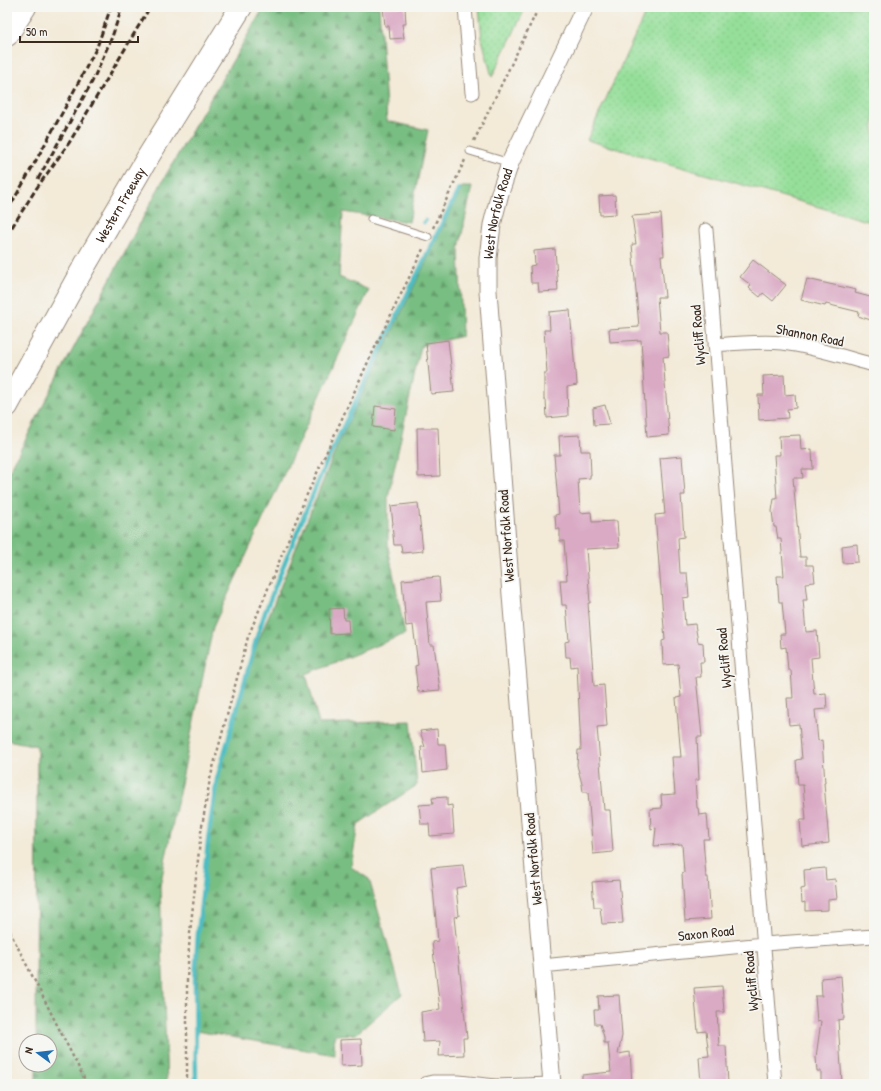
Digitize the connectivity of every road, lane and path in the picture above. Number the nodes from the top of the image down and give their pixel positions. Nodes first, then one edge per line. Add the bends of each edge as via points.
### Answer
1 (25, 7) edge
2 (241, 7) edge
3 (465, 7) edge
4 (539, 7) edge
5 (585, 7) edge
6 (7, 35) edge
7 (472, 93) dead end
8 (470, 151) junction
9 (510, 163) junction
10 (371, 219) dead end
11 (706, 230) dead end
12 (428, 237) junction
13 (715, 345) junction
14 (874, 365) edge
15 (7, 406) edge
16 (7, 926) edge
17 (874, 936) edge
18 (764, 944) junction
19 (542, 966) junction
20 (424, 1081) dead end
21 (551, 1083) edge
22 (87, 1084) edge
23 (187, 1084) edge
24 (776, 1084) edge

1 - 6 highway
2 - 15 highway, Western Freeway via 148,157
3 - 7 street
4 - 8 path
5 - 9 street, West Norfolk Road
8 - 9 lane
8 - 12 path
9 - 19 street, West Norfolk Road via 492,225 488,291
10 - 12 lane
11 - 13 street, Wycliff Road
12 - 23 path via 305,499 248,637 210,779 201,832 189,956
13 - 14 street, Shannon Road via 782,343
13 - 18 street, Wycliff Road
16 - 22 path
17 - 18 street, Saxon Road
18 - 19 street, Saxon Road
18 - 24 street, Wycliff Road
19 - 21 street, West Norfolk Road
20 - 21 lane via 459,1079 496,1083

